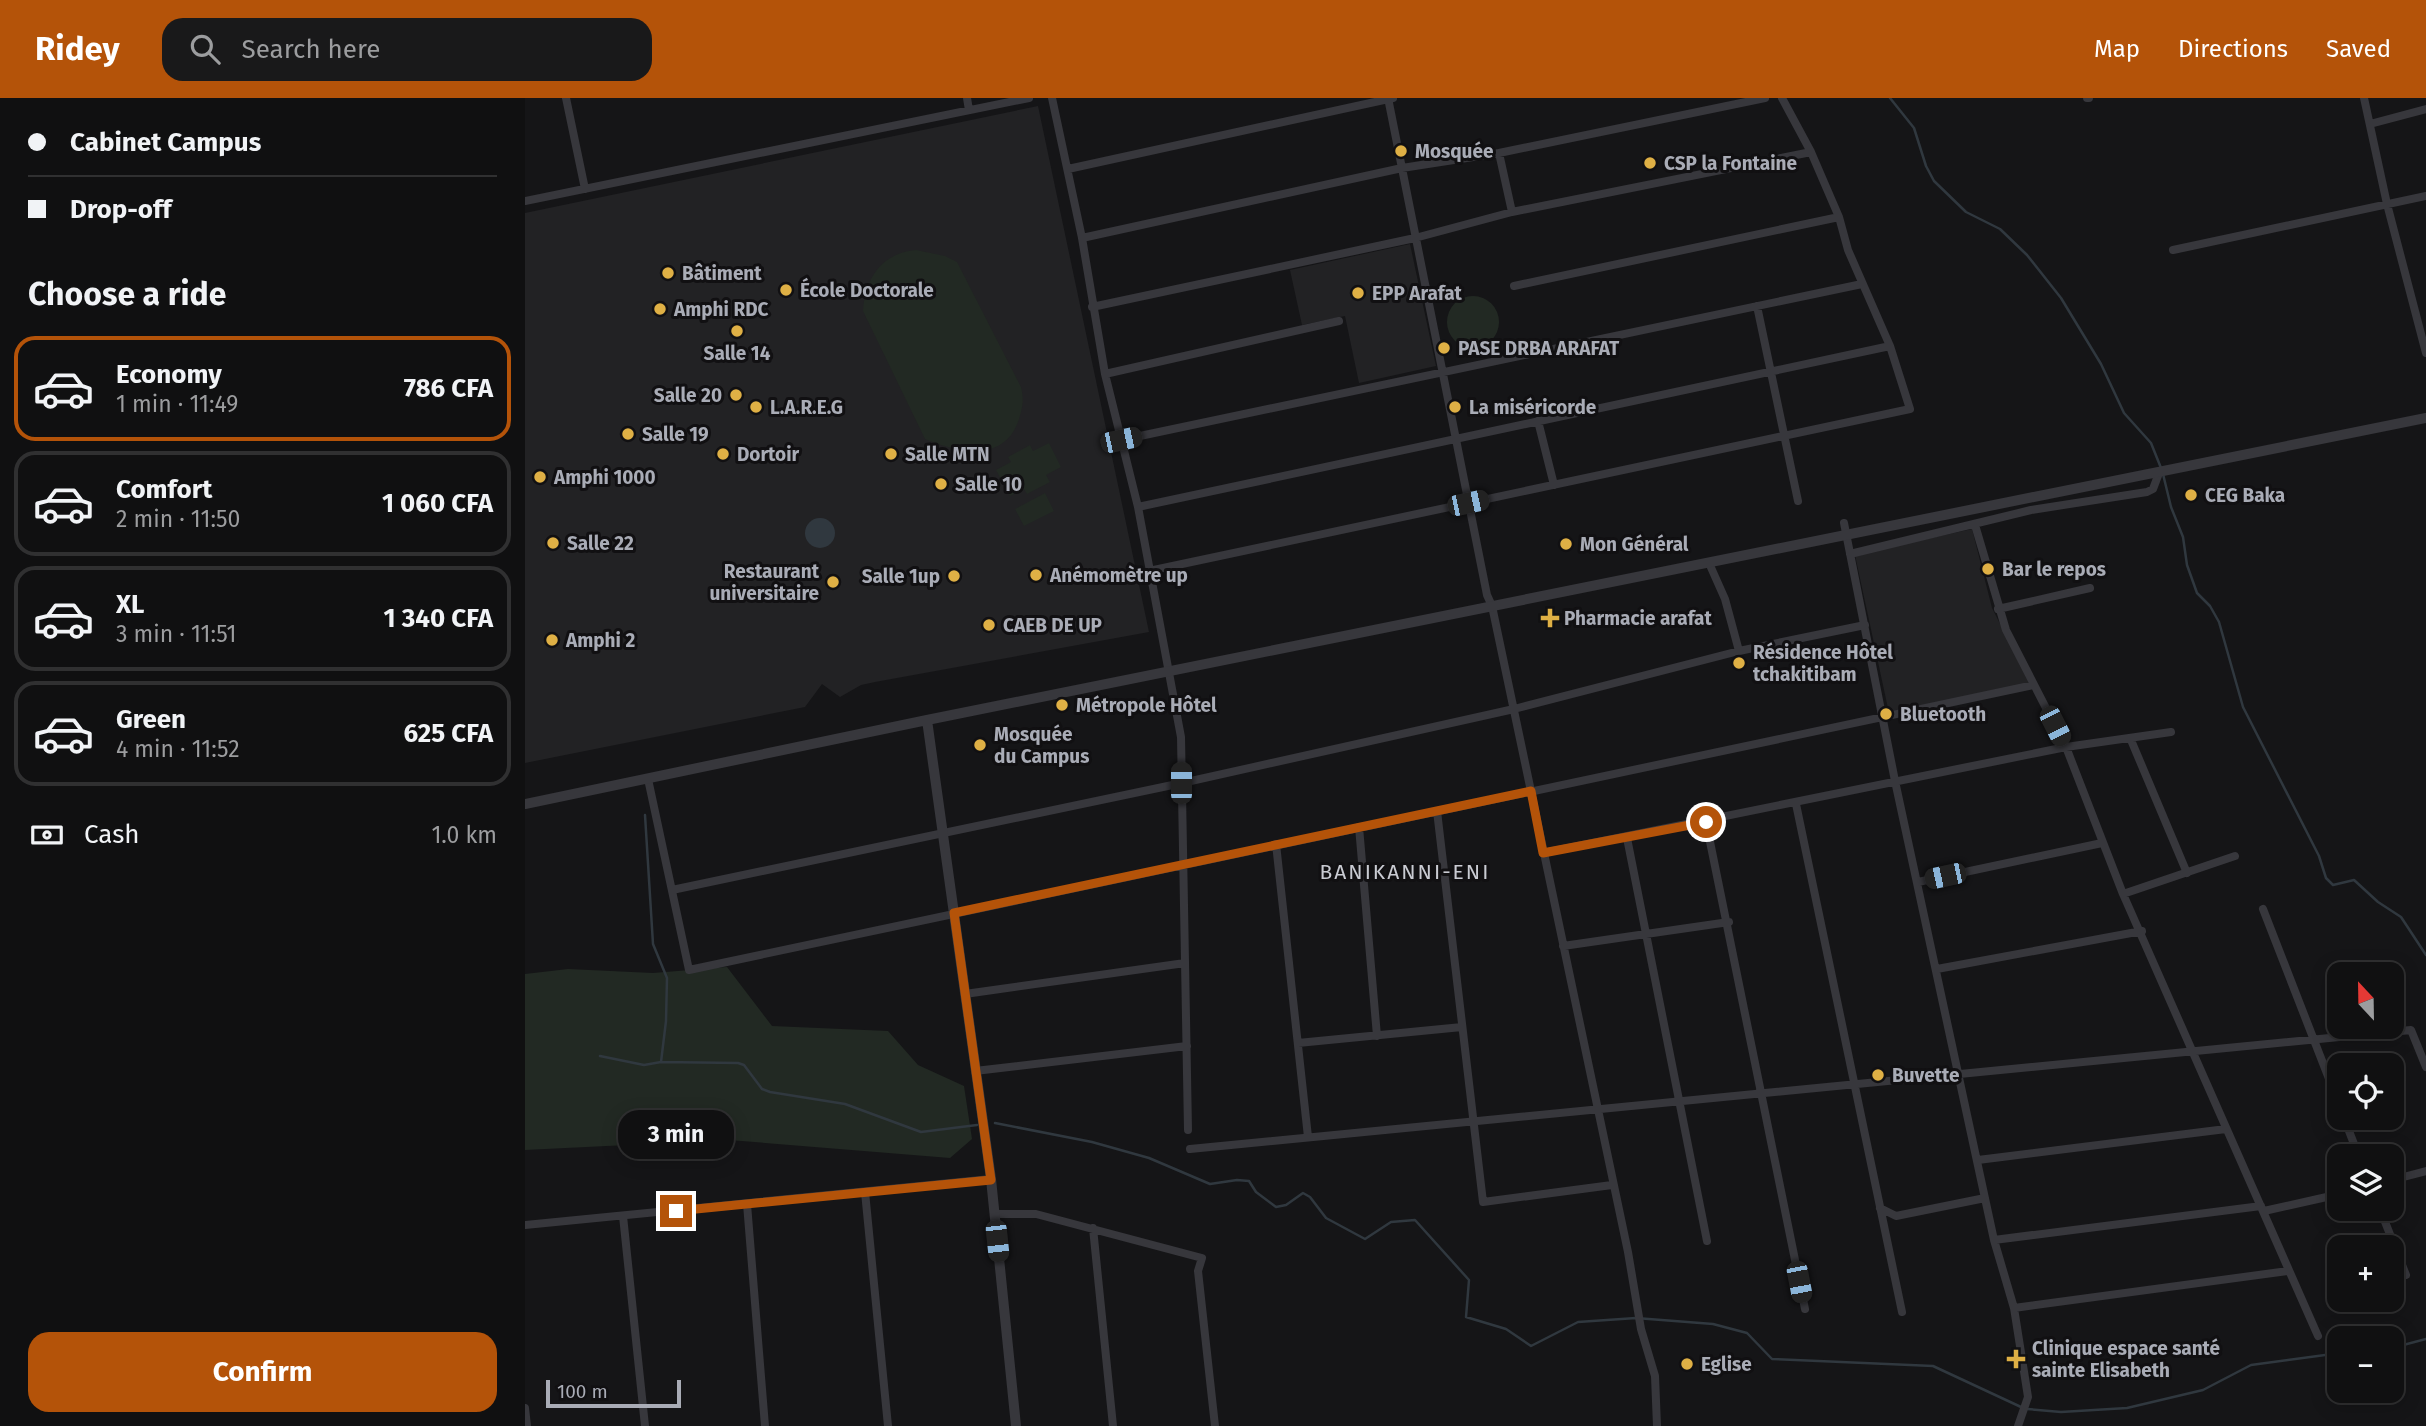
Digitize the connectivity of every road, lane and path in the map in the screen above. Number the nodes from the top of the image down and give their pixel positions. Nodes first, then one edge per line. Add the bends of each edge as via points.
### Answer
1 (566, 98) edge
2 (967, 98) edge
3 (1029, 98) edge
4 (1052, 98) edge
5 (1390, 98) edge
6 (1765, 98) edge
7 (1782, 98) edge
8 (2364, 98) edge
9 (2426, 109) edge
10 (969, 110) junction
11 (2370, 124) junction
12 (1811, 152) junction
13 (1499, 153) junction
14 (1402, 168) junction
15 (1068, 169) junction
16 (585, 189) junction
17 (2426, 196) edge
18 (525, 201) edge
19 (2387, 204) junction
20 (1512, 212) junction
21 (1839, 217) junction
22 (1415, 237) junction
23 (1082, 238) junction
24 (2173, 250) dead end
25 (1862, 284) junction
26 (1514, 286) dead end
27 (1758, 306) junction
28 (1092, 307) junction
29 (1339, 321) dead end
30 (1889, 346) junction
31 (2426, 353) edge
32 (1771, 371) junction
33 (1442, 373) junction
34 (1105, 374) junction
35 (2426, 418) edge
36 (1538, 421) junction
37 (1785, 436) junction
38 (1455, 439) junction
39 (1121, 440) junction
40 (2159, 473) junction
41 (1554, 485) junction
42 (1798, 501) dead end
43 (1468, 503) junction
44 (1138, 507) junction
45 (1844, 523) dead end
46 (1975, 525) junction
47 (1846, 536) junction
48 (1850, 554) junction
49 (1709, 563) junction
50 (1149, 571) junction
51 (2089, 588) dead end
52 (1492, 606) junction
53 (1998, 609) junction
54 (1865, 625) junction
55 (1739, 651) junction
56 (1170, 672) junction
57 (2034, 685) junction
58 (1514, 709) junction
59 (1884, 716) junction
60 (927, 720) junction
61 (2171, 733) dead end
62 (2131, 740) junction
63 (2066, 747) junction
64 (648, 779) junction
65 (1895, 781) junction
66 (1181, 783) junction
67 (1531, 791) junction
68 (525, 804) edge
69 (1796, 804) junction
70 (1437, 811) junction
71 (1706, 822) junction
72 (1359, 827) junction
73 (943, 833) junction
74 (1627, 838) junction
75 (2102, 843) junction
76 (1276, 845) junction
77 (1543, 853) junction
78 (2235, 856) dead end
79 (1183, 864) junction
80 (2187, 873) junction
81 (1918, 882) junction
82 (672, 890) junction
83 (2123, 894) junction
84 (2263, 909) dead end
85 (954, 913) junction
86 (1729, 922) junction
87 (2142, 932) junction
88 (1645, 934) junction
89 (1563, 946) junction
90 (1185, 964) junction
91 (1937, 969) junction
92 (965, 994) junction
93 (1462, 1027) junction
94 (1377, 1035) junction
95 (2313, 1039) junction
96 (1298, 1043) junction
97 (1187, 1046) junction
98 (2193, 1051) junction
99 (2426, 1067) edge
100 (975, 1071) junction
101 (1959, 1074) junction
102 (2327, 1074) edge
103 (1855, 1084) junction
104 (1762, 1093) junction
105 (1677, 1101) junction
106 (1597, 1109) junction
107 (1473, 1121) junction
108 (2226, 1129) junction
109 (1188, 1130) dead end
110 (1308, 1137) junction
111 (1190, 1149) dead end
112 (1977, 1160) junction
113 (2426, 1171) edge
114 (2404, 1177) edge
115 (991, 1180) junction
116 (1612, 1185) junction
117 (865, 1192) junction
118 (2327, 1196) edge
119 (1986, 1198) junction
120 (747, 1203) junction
121 (1880, 1208) junction
122 (2262, 1209) junction
123 (994, 1214) junction
124 (623, 1216) junction
125 (2385, 1221) edge
126 (525, 1226) edge
127 (1093, 1228) junction
128 (1994, 1240) junction
129 (1707, 1241) dead end
130 (2288, 1271) junction
131 (2406, 1275) dead end
132 (2014, 1308) junction
133 (1805, 1309) dead end
134 (1902, 1312) dead end
135 (2318, 1336) dead end
136 (525, 1408) edge
137 (527, 1426) edge
138 (645, 1426) edge
139 (765, 1426) edge
140 (888, 1426) edge
141 (1016, 1426) edge
142 (1114, 1426) edge
143 (1215, 1426) edge
144 (1657, 1426) edge
145 (2018, 1426) edge

1 - 16 street
2 - 10 street
3 - 10 street
4 - 15 street
5 - 14 street
5 - 15 street
6 - 13 street
7 - 12 street
8 - 11 street
9 - 11 street
10 - 16 street
11 - 19 street
12 - 20 street
12 - 21 street
13 - 14 street
13 - 20 street
14 - 22 street
14 - 23 street
15 - 23 street
16 - 18 street
17 - 19 street
19 - 24 street
19 - 31 street
20 - 22 street
21 - 25 street
21 - 26 street
22 - 28 street
22 - 33 street
23 - 28 street
25 - 27 street
25 - 30 street
27 - 32 street
27 - 33 street
28 - 34 street
29 - 34 street
30 - 32 street
30 - 37 street via 1910,409
32 - 36 street
32 - 37 street
33 - 38 street
33 - 39 street
34 - 39 street
35 - 40 street
36 - 38 street
36 - 41 street
37 - 41 street
37 - 42 street
38 - 43 street
38 - 44 street
39 - 44 street
40 - 46 street via 2147,492 2047,507
40 - 47 street
41 - 43 street
43 - 50 street
43 - 52 street
44 - 50 street
45 - 47 street
46 - 48 street
46 - 53 street
47 - 48 street
47 - 49 street
48 - 54 street
49 - 52 street
49 - 55 street via 1725,599
50 - 56 street
51 - 53 street
52 - 56 street
52 - 58 street
53 - 57 street
54 - 55 street
54 - 59 street
55 - 58 street
56 - 60 street
56 - 66 street via 1181,737
57 - 59 street
57 - 63 street
58 - 66 street
58 - 67 street
59 - 65 street
59 - 67 street
60 - 64 street
60 - 73 street
61 - 62 street
62 - 63 street
62 - 80 street
63 - 65 street
63 - 75 street
64 - 68 street
64 - 82 street
65 - 69 street
65 - 81 street
66 - 73 street
66 - 79 street
67 - 70 street
67 - 77 street
69 - 71 street
69 - 103 street
70 - 72 street
70 - 93 street
71 - 74 street
71 - 86 street
72 - 76 street
72 - 94 street
73 - 82 street
73 - 85 street
74 - 77 street
74 - 88 street
75 - 81 street
75 - 83 street
76 - 79 street
76 - 96 street
77 - 89 street
78 - 80 street
79 - 85 street
79 - 90 street
80 - 83 street
81 - 91 street
82 - 85 street via 689,970
83 - 87 street
84 - 95 street
85 - 92 street
86 - 88 street
86 - 104 street
87 - 91 street
87 - 98 street
88 - 89 street
88 - 105 street
89 - 106 street
90 - 92 street
90 - 97 street
91 - 101 street
92 - 100 street
93 - 94 street
93 - 107 street
94 - 96 street
95 - 98 street
95 - 99 street via 2411,1030
95 - 102 street
96 - 110 street
97 - 100 street
97 - 109 street
98 - 101 street
98 - 108 street
100 - 115 street
101 - 103 street
101 - 112 street
103 - 104 street
103 - 121 street
104 - 105 street
104 - 133 street
105 - 106 street
105 - 129 street
106 - 107 street
106 - 116 street
107 - 110 street
107 - 116 street via 1483,1202
108 - 112 street
108 - 122 street
110 - 111 street
112 - 119 street
113 - 114 street
115 - 117 street
115 - 123 street
116 - 144 street via 1655,1376
117 - 120 street
117 - 140 street
118 - 122 street
119 - 121 street via 1896,1216
119 - 128 street
120 - 124 street
120 - 139 street
121 - 134 street
122 - 128 street
122 - 130 street
123 - 127 street via 1036,1214
123 - 141 street
124 - 126 street
124 - 138 street
125 - 131 street
127 - 142 street
127 - 143 street via 1202,1258 1198,1271
128 - 132 street
130 - 132 street
130 - 135 street
132 - 145 street via 2028,1396
136 - 137 street

